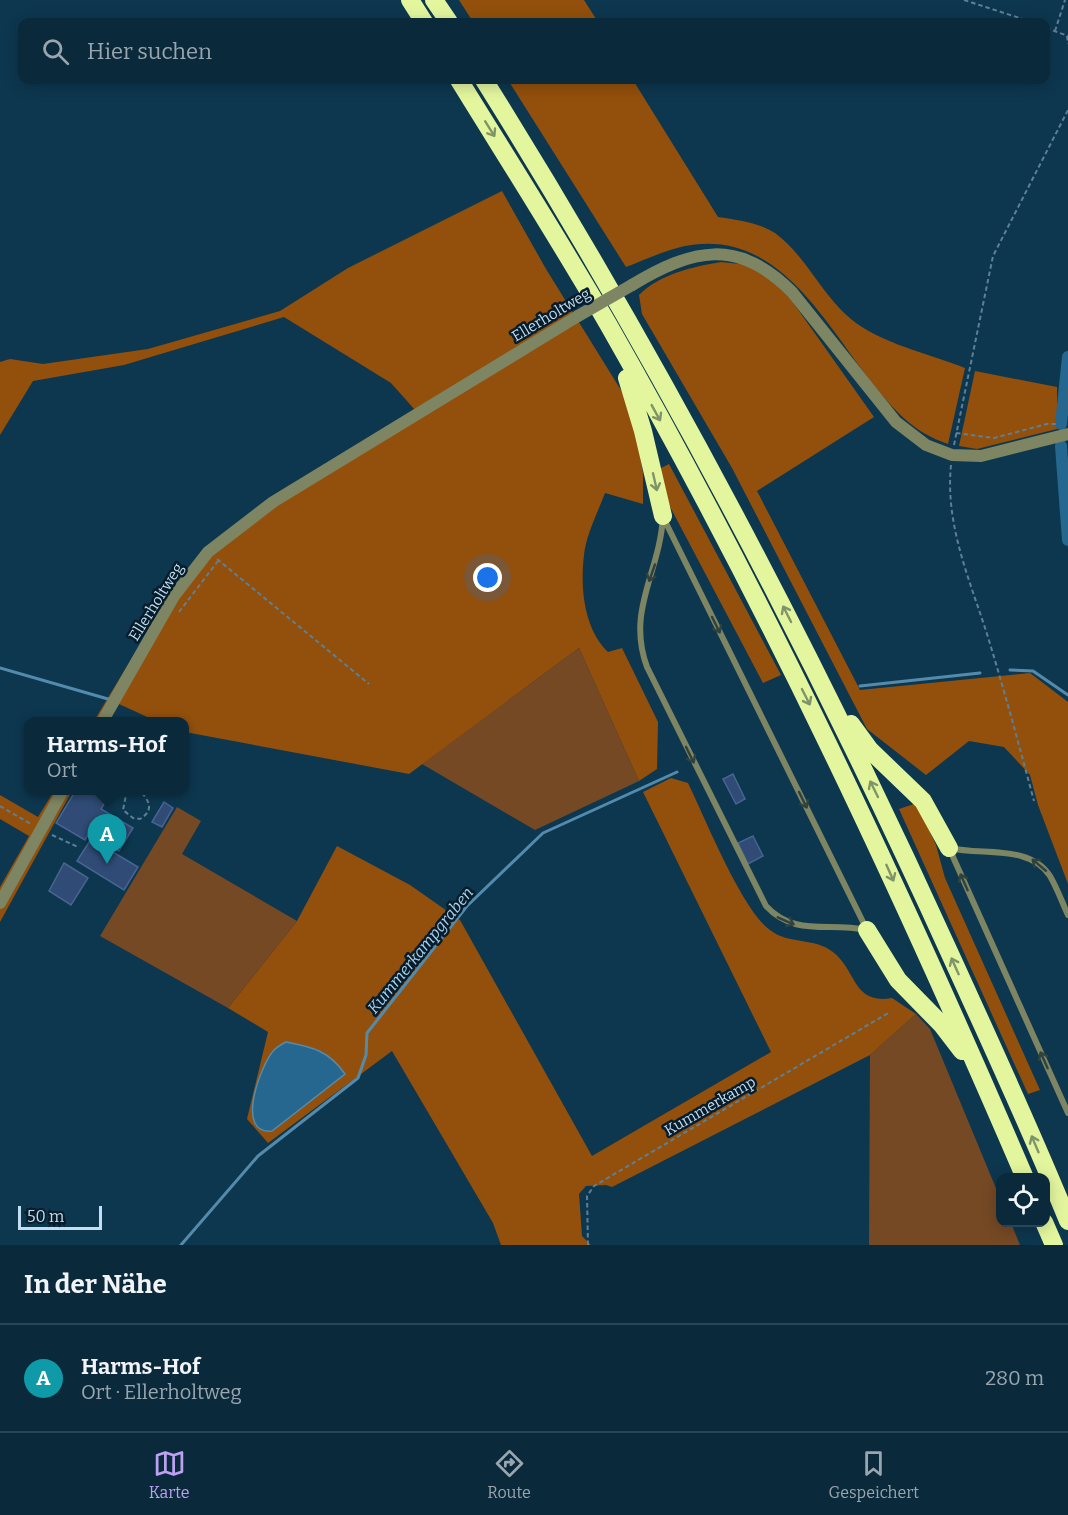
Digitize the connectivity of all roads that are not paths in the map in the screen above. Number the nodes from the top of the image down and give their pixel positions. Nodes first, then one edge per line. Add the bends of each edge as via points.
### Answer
1 (410, 0) edge
2 (434, 0) edge
3 (421, 18) edge
4 (445, 18) edge
5 (461, 84) edge
6 (487, 84) edge
7 (608, 325) junction
8 (1068, 434) edge
9 (663, 516) junction
10 (826, 690) junction
11 (105, 717) edge
12 (60, 795) edge
13 (949, 848) junction
14 (0, 903) edge
15 (1068, 915) edge
16 (867, 930) junction
17 (986, 1087) junction
18 (1068, 1113) edge
19 (1023, 1173) edge
20 (1068, 1221) edge
21 (1046, 1227) edge
22 (1054, 1245) edge

1 - 3 highway
2 - 4 highway
5 -> 7 highway
10 -> 6 highway via 626,314
7 -> 9 highway via 634,398
7 -> 17 highway via 807,699
8 - 11 street, Ellerholtweg, bridge via 981,456 952,455 926,445 896,422 775,274 733,255 710,253 684,258 578,316 290,491 208,552 174,596
9 -> 16 lane
9 -> 16 lane via 660,547 638,622 642,654 663,699 766,906 777,918 792,925
10 - 13 highway via 870,750 922,801
20 -> 10 highway via 902,847
12 - 14 street
15 -> 13 lane via 1051,877 1036,861 1014,854
18 -> 13 lane
16 - 17 highway via 898,980 942,1025
17 - 19 highway
21 - 22 highway

